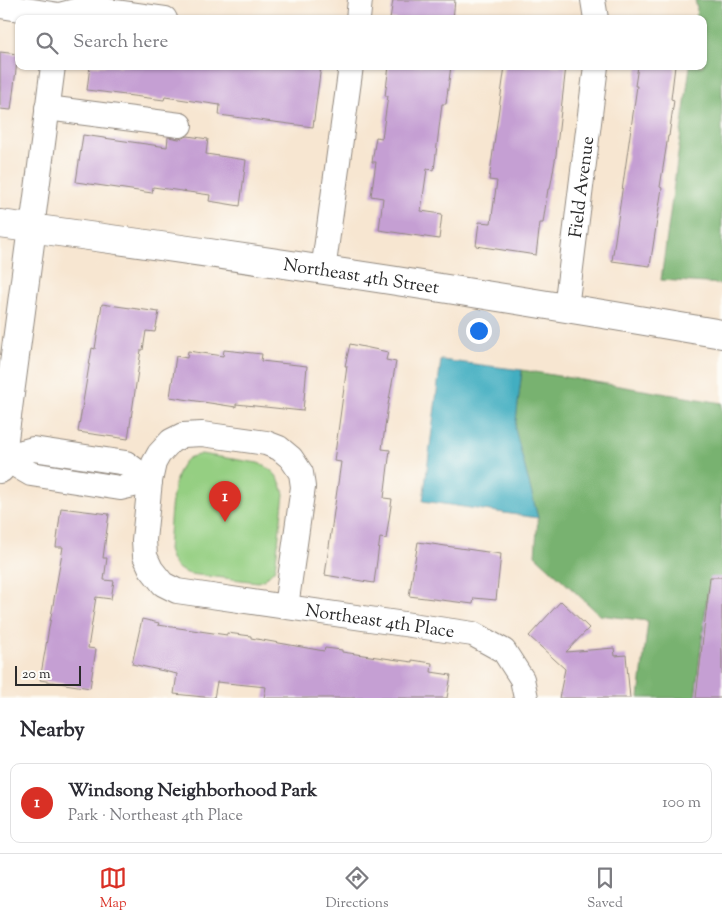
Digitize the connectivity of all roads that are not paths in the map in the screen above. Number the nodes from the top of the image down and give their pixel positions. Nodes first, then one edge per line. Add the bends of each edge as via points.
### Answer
1 (360, 0) edge
2 (593, 0) edge
3 (0, 6) edge
4 (60, 11) edge
5 (136, 15) edge
6 (358, 15) edge
7 (595, 15) edge
8 (52, 70) edge
9 (350, 70) edge
10 (596, 70) edge
11 (47, 108) junction
12 (180, 125) dead end
13 (0, 224) edge
14 (32, 228) junction
15 (323, 270) junction
16 (566, 308) junction
17 (722, 334) edge
18 (0, 460) edge
19 (150, 481) junction
20 (286, 607) junction
21 (526, 698) edge

1 - 6 street
2 - 7 street
3 - 4 street
4 - 5 street via 86,8
8 - 11 street
9 - 15 street
10 - 16 street, Field Avenue
11 - 12 street
11 - 14 street
13 - 14 main road, Northeast 4th Street
14 - 15 main road, Northeast 4th Street
14 - 18 main road
15 - 16 main road, Northeast 4th Street
16 - 17 main road, Northeast 4th Street
18 - 19 street via 31,474 120,488
19 - 20 street, Northeast 4th Place via 145,556 163,584 177,590
19 - 20 street, Northeast 4th Place via 159,454 171,441 184,435 202,434 266,443 291,458 300,473 303,487
20 - 21 street, Northeast 4th Place via 473,634 504,651 522,679

